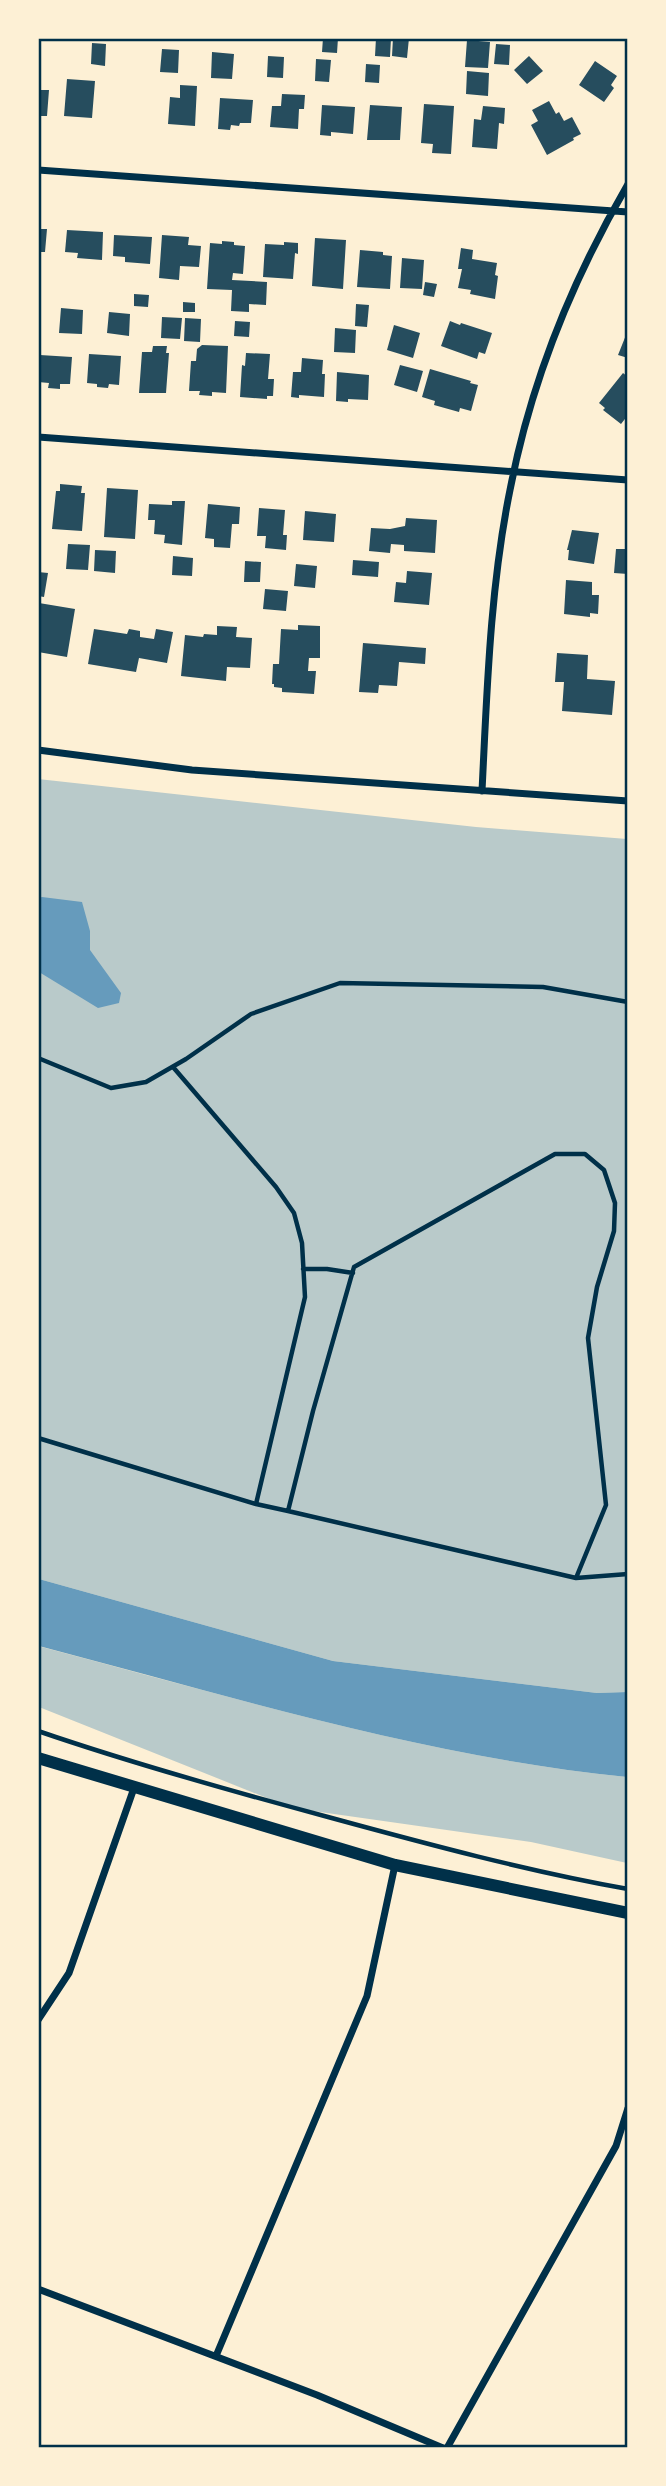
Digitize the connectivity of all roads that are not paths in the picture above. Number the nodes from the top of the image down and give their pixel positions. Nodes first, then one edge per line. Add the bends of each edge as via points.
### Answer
1 (38, 170) edge
2 (628, 184) edge
3 (613, 211) junction
4 (628, 212) edge
5 (38, 437) edge
6 (513, 472) junction
7 (628, 480) edge
8 (38, 750) edge
9 (482, 791) junction
10 (628, 801) edge
11 (38, 1758) edge
12 (134, 1788) junction
13 (395, 1865) junction
14 (628, 1913) edge
15 (38, 2021) edge
16 (628, 2108) edge
17 (38, 2289) edge
18 (216, 2356) junction
19 (445, 2448) edge

1 - 3 street
2 - 3 street
3 - 4 street
3 - 6 street via 551,343
5 - 6 street
6 - 7 street
6 - 9 street via 495,599
8 - 9 street via 192,770
9 - 10 street
11 - 12 street
12 - 13 street
12 - 15 street via 69,1973
13 - 14 street
13 - 18 street via 367,1996
16 - 19 street via 616,2146
17 - 18 street
18 - 19 street

